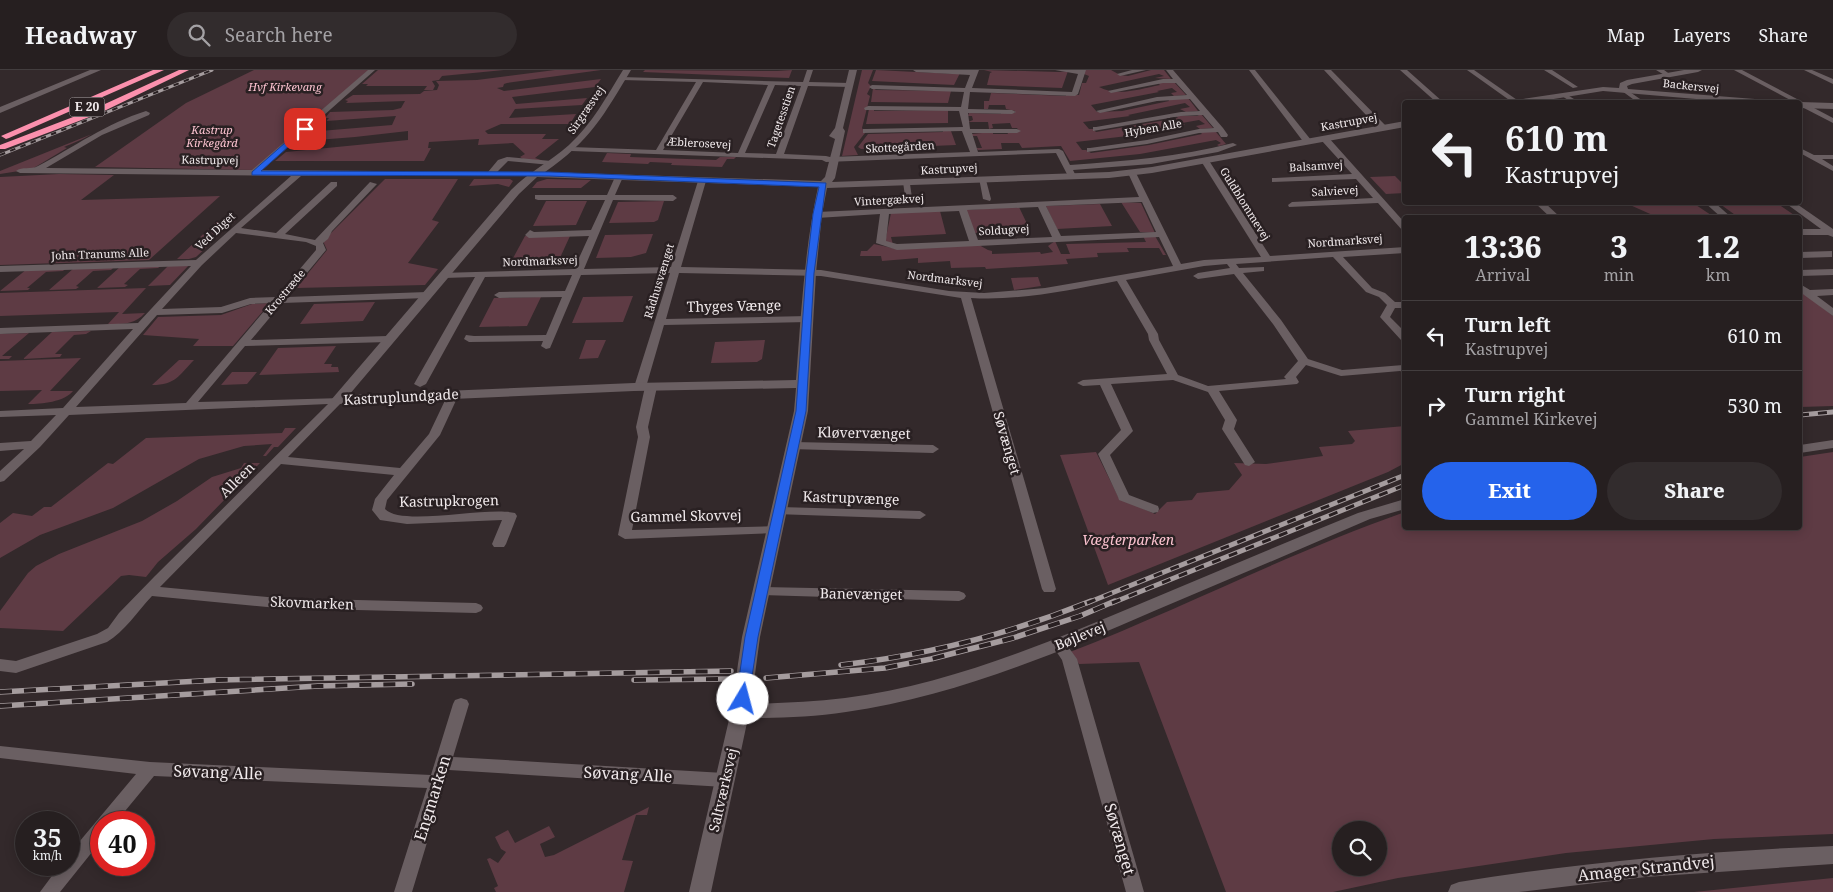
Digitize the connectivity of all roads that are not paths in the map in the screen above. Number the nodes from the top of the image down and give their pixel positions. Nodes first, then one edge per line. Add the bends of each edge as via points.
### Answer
1 (92, 70) edge
2 (97, 70) edge
3 (160, 70) edge
4 (173, 70) edge
5 (185, 70) edge
6 (372, 70) edge
7 (627, 70) edge
8 (810, 70) edge
9 (853, 70) edge
10 (916, 70) edge
11 (1058, 70) edge
12 (1143, 70) edge
13 (1169, 70) edge
14 (1252, 70) edge
15 (1327, 70) edge
16 (1403, 70) edge
17 (1470, 70) edge
18 (1547, 70) edge
19 (1659, 70) edge
20 (1698, 70) edge
21 (1737, 70) edge
22 (1808, 70) edge
23 (1082, 71) edge
24 (975, 72) edge
25 (1120, 74) dead end
26 (1668, 75) junction
27 (622, 78) junction
28 (700, 81) junction
29 (1178, 81) junction
30 (1833, 82) edge
31 (772, 83) junction
32 (804, 84) junction
33 (850, 86) junction
34 (872, 87) dead end
35 (1575, 87) dead end
36 (116, 89) junction
37 (968, 90) junction
38 (1624, 90) junction
39 (1111, 92) dead end
40 (1564, 95) junction
41 (1192, 97) junction
42 (1438, 100) edge
43 (1513, 100) edge
44 (1535, 100) edge
45 (1572, 100) edge
46 (1638, 100) edge
47 (1709, 100) edge
48 (1793, 100) edge
49 (1802, 104) edge
50 (1802, 105) edge
51 (1833, 106) edge
52 (868, 108) dead end
53 (0, 109) edge
54 (963, 110) junction
55 (1100, 111) dead end
56 (1012, 112) dead end
57 (1206, 112) junction
58 (146, 113) dead end
59 (1833, 121) edge
60 (1402, 125) edge
61 (1383, 128) junction
62 (1096, 129) dead end
63 (966, 130) junction
64 (1017, 130) dead end
65 (1220, 130) junction
66 (866, 131) dead end
67 (0, 134) edge
68 (1325, 139) junction
69 (1308, 142) junction
70 (1, 144) edge
71 (1233, 145) junction
72 (571, 149) junction
73 (1090, 150) dead end
74 (1802, 151) edge
75 (658, 152) junction
76 (1246, 153) junction
77 (975, 154) junction
78 (740, 156) junction
79 (780, 157) junction
80 (1813, 157) junction
81 (1833, 157) edge
82 (1802, 158) edge
83 (829, 160) junction
84 (1206, 161) junction
85 (551, 163) junction
86 (37, 170) junction
87 (1833, 170) edge
88 (20, 171) dead end
89 (1070, 172) junction
90 (254, 173) junction
91 (1132, 173) junction
92 (298, 174) junction
93 (490, 174) junction
94 (533, 174) junction
95 (1358, 176) junction
96 (619, 177) junction
97 (982, 180) junction
98 (1275, 180) dead end
99 (702, 182) junction
100 (334, 184) dead end
101 (373, 184) dead end
102 (906, 184) junction
103 (823, 185) junction
104 (538, 197) dead end
105 (610, 197) junction
106 (672, 198) dead end
107 (988, 199) dead end
108 (1144, 199) junction
109 (1380, 200) junction
110 (910, 203) dead end
111 (1041, 204) junction
112 (1292, 205) dead end
113 (1542, 205) edge
114 (1712, 205) edge
115 (1792, 205) edge
116 (962, 207) junction
117 (885, 212) junction
118 (817, 215) junction
119 (1553, 215) edge
120 (1724, 215) edge
121 (1402, 225) edge
122 (234, 230) junction
123 (530, 232) dead end
124 (1802, 232) edge
125 (1832, 232) edge
126 (595, 233) junction
127 (1161, 234) junction
128 (278, 236) junction
129 (1057, 238) junction
130 (317, 243) junction
131 (974, 243) junction
132 (1402, 250) edge
133 (1335, 254) junction
134 (1832, 254) edge
135 (1802, 255) edge
136 (1267, 259) junction
137 (1229, 261) junction
138 (200, 263) junction
139 (1178, 267) junction
140 (0, 269) edge
141 (1262, 269) dead end
142 (675, 270) junction
143 (1236, 271) junction
144 (578, 272) junction
145 (1833, 272) edge
146 (810, 273) junction
147 (1802, 273) edge
148 (444, 275) junction
149 (481, 275) junction
150 (1198, 276) dead end
151 (1120, 278) junction
152 (1804, 290) edge
153 (1833, 292) edge
154 (569, 294) junction
155 (427, 295) junction
156 (499, 295) dead end
157 (965, 296) junction
158 (279, 300) junction
159 (1392, 305) junction
160 (1402, 305) edge
161 (154, 312) junction
162 (1833, 313) edge
163 (808, 319) junction
164 (660, 322) junction
165 (142, 326) junction
166 (0, 331) edge
167 (1402, 335) edge
168 (470, 337) dead end
169 (388, 339) junction
170 (242, 344) junction
171 (1304, 361) junction
172 (1402, 368) edge
173 (1174, 377) junction
174 (1104, 382) junction
175 (1083, 383) dead end
176 (420, 384) dead end
177 (803, 384) junction
178 (645, 387) junction
179 (1212, 389) junction
180 (453, 394) junction
181 (338, 400) junction
182 (189, 406) junction
183 (65, 412) junction
184 (0, 414) edge
185 (36, 444) junction
186 (1833, 444) edge
187 (794, 446) junction
188 (0, 447) edge
189 (933, 449) dead end
190 (1802, 449) edge
191 (278, 460) junction
192 (1249, 462) dead end
193 (403, 472) junction
194 (0, 478) edge
195 (1402, 505) edge
196 (1153, 508) dead end
197 (780, 511) junction
198 (920, 515) dead end
199 (776, 529) junction
200 (499, 544) dead end
201 (1050, 589) dead end
202 (148, 591) junction
203 (763, 592) junction
204 (959, 596) dead end
205 (476, 608) dead end
206 (1059, 645) junction
207 (0, 665) edge
208 (461, 704) dead end
209 (740, 711) junction
210 (0, 752) edge
211 (442, 763) junction
212 (150, 769) junction
213 (724, 780) junction
214 (437, 782) junction
215 (115, 811) edge
216 (90, 842) edge
217 (1833, 855) edge
218 (49, 892) edge
219 (402, 892) edge
220 (700, 892) edge
221 (1135, 892) edge
222 (1459, 892) edge

1 - 53 street
2 - 53 street
3 - 36 highway, E 20
4 - 70 highway, E 20
5 - 70 highway via 91,113
6 - 90 street
7 - 27 street, Sirgræsvej
8 - 32 street, Tagetesstien
9 - 33 street, Saltværksvej
10 - 24 street
11 - 23 street
12 - 25 street
13 - 29 street
14 - 69 street
15 - 61 street
16 - 42 street
17 - 43 street
18 - 35 street
19 - 26 street
20 - 26 street
21 - 48 street
22 - 30 street
23 - 37 street via 1075,94
24 - 37 street
26 - 38 street via 1630,82 1623,85
27 - 28 street
27 - 72 street, Sirgræsvej
28 - 31 street
28 - 75 street
29 - 39 street
29 - 41 street
31 - 32 street
31 - 78 street
32 - 33 street
32 - 79 street, Tagetesstien
33 - 83 street, Saltværksvej via 839,128 841,131
34 - 37 street
36 - 67 highway
36 - 70 highway, E 20
37 - 54 street
38 - 40 street via 1597,89
38 - 46 street
38 - 47 street, Backersvej
40 - 44 street
40 - 45 street
41 - 55 street, Hyben Alle
41 - 57 street
49 - 51 street
50 - 59 street
52 - 54 street
54 - 56 street
54 - 63 street
57 - 62 street, Hyben Alle
57 - 65 street
58 - 86 street via 99,133
60 - 61 street, Kastrupvej
61 - 68 street, Kastrupvej
63 - 64 street, Skottegården
63 - 66 street, Skottegården
63 - 77 street
65 - 71 street
65 - 73 street, Hyben Alle
68 - 69 street, Kastrupvej
68 - 95 street
69 - 76 street, Kastrupvej
71 - 76 street
71 - 89 street, Kastrupvej via 1151,162
72 - 75 street, Æblerosevej
72 - 85 street, Sirgræsvej
74 - 80 street
75 - 78 street, Æblerosevej
76 - 84 street, Kastrupvej
77 - 83 street, Skottegården
77 - 89 street, Skottegården via 1059,151
78 - 79 street, Æblerosevej
79 - 83 street, Æblerosevej
80 - 81 street
80 - 82 street
80 - 87 street
83 - 103 street, Saltværksvej via 822,178
84 - 91 street, Kastrupvej
84 - 136 street, Guldblommevej
85 - 93 street via 507,159
85 - 94 street, Sirgræsvej
86 - 88 street, Kastrupvej
86 - 90 street, Kastrupvej
89 - 91 street, Kastrupvej
89 - 97 street, Kastrupvej
90 - 92 street, Kastrupvej
91 - 108 street
92 - 93 street, Kastrupvej
92 - 122 street, Ved Diget
93 - 94 street, Kastrupvej
94 - 96 street, Kastrupvej
94 - 148 street, Alleen
95 - 98 street, Balsamvej
95 - 109 street
96 - 99 street, Kastrupvej
96 - 105 street
97 - 102 street, Kastrupvej
97 - 107 street
99 - 103 street, Kastrupvej
99 - 142 street, Rådhusvænget
100 - 128 street
101 - 130 street
102 - 103 street, Kastrupvej
102 - 110 street
103 - 118 street, Saltværksvej
104 - 105 street
105 - 106 street
105 - 126 street
108 - 111 street, Vintergækvej
108 - 127 street
109 - 112 street, Salvievej
109 - 121 street
111 - 116 street, Vintergækvej
111 - 129 street
113 - 119 street
114 - 120 street
115 - 125 street
116 - 117 street, Vintergækvej
116 - 131 street
117 - 118 street, Vintergækvej
117 - 131 street, Soldugvej via 881,243 887,246
118 - 146 street, Saltværksvej
122 - 128 street
122 - 138 street, Ved Diget
123 - 126 street via 529,235
124 - 125 street
126 - 144 street
127 - 129 street, Soldugvej
127 - 139 street
128 - 130 street
129 - 131 street, Soldugvej
130 - 158 street, Krostræde via 321,250
132 - 133 street, Nordmarksvej
133 - 136 street, Nordmarksvej
133 - 159 street via 1369,290 1382,295
134 - 135 street
136 - 137 street, Nordmarksvej
137 - 139 street, Nordmarksvej
137 - 143 street
138 - 140 street, John Tranums Alle
138 - 161 street, Ved Diget
139 - 151 street, Nordmarksvej
141 - 143 street
142 - 144 street, Nordmarksvej
142 - 146 street, Nordmarksvej
142 - 164 street, Rådhusvænget
143 - 150 street
143 - 171 street
144 - 149 street, Nordmarksvej
144 - 154 street
145 - 147 street
146 - 157 street, Nordmarksvej
146 - 163 street, Saltværksvej
148 - 149 street, Nordmarksvej
148 - 155 street, Alleen
149 - 176 street
151 - 157 street, Nordmarksvej via 1022,294
151 - 173 street
152 - 153 street
152 - 162 street
154 - 156 street
154 - 168 street via 548,342
155 - 158 street
155 - 169 street, Alleen
157 - 201 street, Søvænget
158 - 161 street via 250,301 222,310
158 - 170 street, Krostræde
159 - 160 street
159 - 167 street via 1385,317
161 - 165 street, Ved Diget
163 - 164 street, Thyges Vænge
163 - 177 street, Saltværksvej
164 - 178 street, Rådhusvænget
165 - 166 street
165 - 183 street, Ved Diget
169 - 170 street
169 - 181 street, Alleen
170 - 182 street, Krostræde
171 - 172 street via 1341,373
171 - 179 street via 1290,377 1293,382
173 - 174 street
173 - 179 street
174 - 175 street
174 - 196 street via 1127,431 1104,454 1124,497
177 - 178 street, Kastruplundgade
177 - 187 street, Saltværksvej
178 - 180 street, Kastruplundgade
178 - 199 street, Gammel Skovvej via 643,433 625,535
179 - 192 street via 1231,420 1228,429
180 - 181 street, Kastruplundgade
180 - 193 street, Kastrupkrogen via 434,435
181 - 182 street, Kastruplundgade
181 - 191 street, Alleen
182 - 183 street, Kastruplundgade
183 - 184 street, Kastruplundgade
183 - 185 street, Ved Diget
185 - 188 street
185 - 194 street, Ved Diget
186 - 190 street
187 - 189 street, Kløvervænget
187 - 197 street, Saltværksvej
191 - 193 street
191 - 202 street, Alleen
193 - 200 street, Kastrupkrogen via 381,499 380,513 394,520 510,516
195 - 206 street, Bøjlevej via 1364,516
197 - 198 street, Kastrupvænge
197 - 199 street, Saltværksvej
199 - 203 street, Saltværksvej
202 - 205 street, Skovmarken via 278,603
202 - 207 street, Alleen via 113,632 102,638 16,667
203 - 204 street, Banevænget
203 - 209 street, Saltværksvej via 751,637
206 - 209 street, Bøjlevej via 955,681 869,702 781,713
206 - 221 street, Søvænget via 1069,659
208 - 211 street, Engmarken
209 - 213 street, Saltværksvej
210 - 212 street, Søvang Alle
211 - 213 street, Søvang Alle
211 - 214 street, Engmarken
212 - 214 street, Søvang Alle
212 - 215 street
213 - 220 street, Saltværksvej
214 - 219 street, Engmarken
216 - 218 street
217 - 222 street, Amager Strandvej via 1722,860 1512,883

